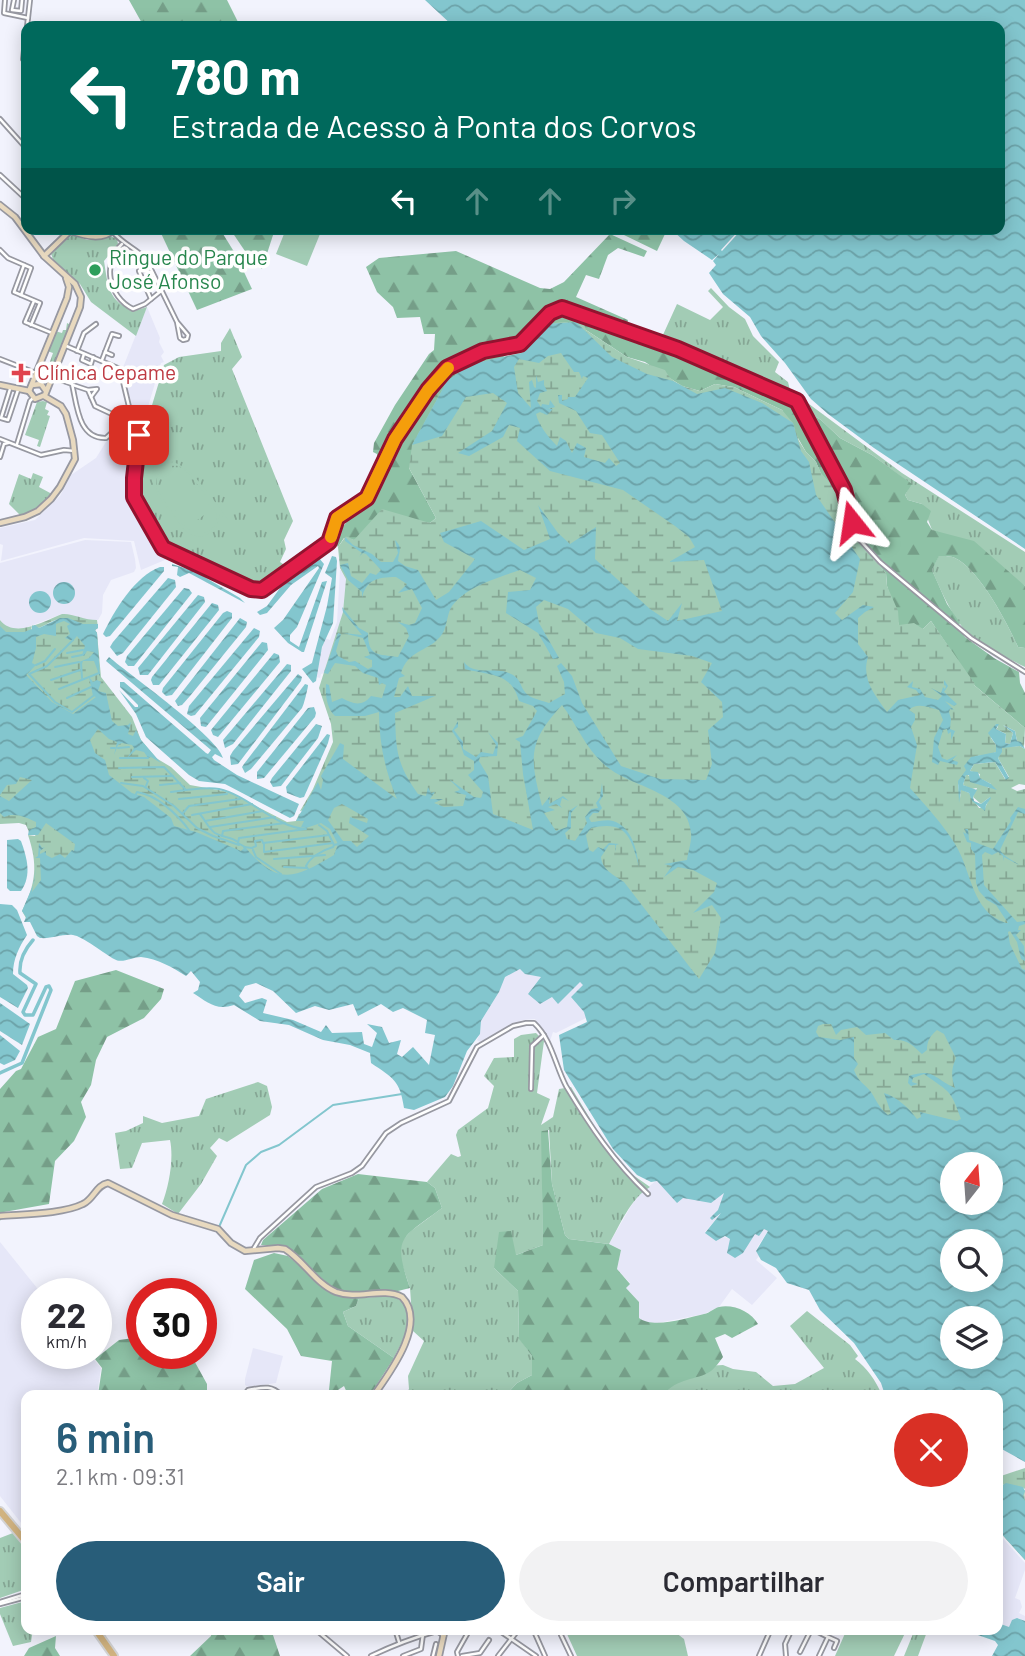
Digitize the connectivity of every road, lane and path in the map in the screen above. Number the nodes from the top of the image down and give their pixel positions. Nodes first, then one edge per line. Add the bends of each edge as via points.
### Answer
1 (5, 0) edge
2 (14, 0) edge
3 (22, 0) edge
4 (30, 0) edge
5 (28, 18) junction
6 (28, 21) edge
7 (0, 119) edge
8 (21, 142) edge
9 (0, 175) edge
10 (21, 194) edge
11 (0, 205) edge
12 (21, 225) edge
13 (28, 235) edge
14 (65, 235) edge
15 (116, 235) edge
16 (122, 244) junction
17 (1, 252) edge
18 (44, 256) junction
19 (24, 265) junction
20 (151, 266) junction
21 (63, 275) junction
22 (162, 291) junction
23 (21, 295) junction
24 (67, 298) junction
25 (151, 299) junction
26 (34, 301) junction
27 (81, 302) junction
28 (177, 321) junction
29 (96, 324) dead end
30 (32, 325) junction
31 (52, 333) junction
32 (119, 336) dead end
33 (102, 342) dead end
34 (64, 345) junction
35 (108, 345) junction
36 (76, 351) junction
37 (105, 352) junction
38 (84, 354) junction
39 (112, 355) dead end
40 (93, 357) junction
41 (0, 359) edge
42 (102, 361) junction
43 (36, 373) junction
44 (51, 377) junction
45 (0, 384) edge
46 (72, 384) junction
47 (32, 385) junction
48 (11, 386) junction
49 (19, 388) junction
50 (88, 390) junction
51 (29, 391) junction
52 (45, 394) junction
53 (92, 397) junction
54 (33, 398) junction
55 (131, 415) junction
56 (0, 419) edge
57 (121, 425) junction
58 (0, 439) edge
59 (8, 442) junction
60 (17, 445) junction
61 (75, 451) junction
62 (0, 457) edge
63 (0, 523) edge
64 (1025, 672) edge
65 (544, 1035) junction
66 (531, 1089) dead end
67 (648, 1194) dead end
68 (0, 1216) edge
69 (253, 1251) junction
70 (250, 1390) edge
71 (276, 1390) edge
72 (377, 1390) edge
73 (0, 1511) edge
74 (21, 1536) edge
75 (21, 1597) edge
76 (0, 1603) edge
77 (98, 1635) edge
78 (322, 1635) edge
79 (397, 1635) edge
80 (421, 1635) edge
81 (424, 1635) edge
82 (439, 1635) edge
83 (467, 1635) edge
84 (506, 1635) edge
85 (513, 1635) edge
86 (536, 1635) edge
87 (561, 1635) edge
88 (768, 1635) edge
89 (789, 1635) edge
90 (808, 1635) edge
91 (824, 1635) edge
92 (828, 1637) junction
93 (510, 1638) junction
94 (489, 1640) dead end
95 (399, 1642) junction
96 (439, 1645) junction
97 (834, 1648) dead end
98 (800, 1652) dead end
99 (114, 1656) edge
100 (347, 1656) edge
101 (371, 1656) edge
102 (403, 1656) edge
103 (433, 1656) edge
104 (439, 1656) edge
105 (460, 1656) edge
106 (498, 1656) edge
107 (536, 1656) edge
108 (545, 1656) edge
109 (571, 1656) edge
110 (759, 1656) edge
111 (786, 1656) edge
112 (819, 1656) edge

1 - 5 street via 5,15
2 - 3 street via 12,10 21,11
4 - 5 street
5 - 6 street
7 - 8 street
9 - 10 street
11 - 12 main road
13 - 18 main road
14 - 18 main road
15 - 16 street
16 - 20 street via 138,251
16 - 25 street via 110,263 115,292 133,309
17 - 19 street
18 - 21 main road
19 - 23 street via 14,292
19 - 23 street via 32,268
20 - 22 street
20 - 25 street via 139,271
21 - 24 main road via 69,287
21 - 27 main road via 78,288
22 - 25 street
22 - 28 street
23 - 26 street
24 - 27 main road via 76,294
24 - 31 main road
26 - 30 street via 40,303
26 - 30 street via 25,322
27 - 34 main road
28 - 28 street via 180,338 187,339 188,335
29 - 36 street via 84,333
30 - 31 street
31 - 43 main road
32 - 35 street via 112,334
33 - 35 street
34 - 36 street
34 - 44 main road
35 - 37 street
36 - 38 street
37 - 39 street
37 - 42 street
38 - 40 street
38 - 40 street via 82,360 91,365
40 - 42 street
41 - 43 street
42 - 55 street via 120,369
43 - 47 main road
44 - 46 street
44 - 52 main road
45 - 48 main road
46 - 50 street
46 - 57 street via 86,431 101,439
47 - 51 main road
47 - 52 main road via 41,384
48 - 49 main road
48 - 56 street
49 - 51 main road
49 - 56 street via 8,420
50 - 53 street
50 - 53 street via 97,389
51 - 54 main road
52 - 54 main road
52 - 61 main road via 66,414
53 - 57 street via 95,406 112,414
54 - 60 street
55 - 57 street
55 - 64 street via 139,435 134,497 163,548 262,590 329,542 337,518 367,498 395,439 447,368 483,351 520,344 550,313 567,309 678,349 797,401 844,490 859,539 971,638
58 - 59 street
59 - 60 street
59 - 62 street
60 - 61 street via 41,455
61 - 63 main road via 69,472 51,499 31,514
65 - 66 street via 532,1046
65 - 67 street via 565,1083 604,1146
65 - 69 street via 534,1023 526,1023 477,1047 449,1101 386,1133 362,1166 316,1187 260,1238
68 - 69 main road via 75,1207 88,1202 108,1183 172,1215 214,1227 238,1248
69 - 72 main road via 285,1249 334,1291 402,1297 411,1310 410,1329
70 - 71 street
73 - 74 main road
75 - 76 street
77 - 99 main road
78 - 100 street
79 - 95 street
80 - 95 street
81 - 102 street via 421,1649
82 - 96 main road
83 - 105 street via 457,1652
84 - 93 street
85 - 93 street
86 - 108 street
87 - 109 street
88 - 110 street
89 - 111 street
90 - 98 street
91 - 92 street
92 - 97 street via 837,1641
92 - 112 street
93 - 106 street
93 - 107 street
94 - 105 street via 480,1653
95 - 101 street
96 - 103 street
96 - 104 main road

